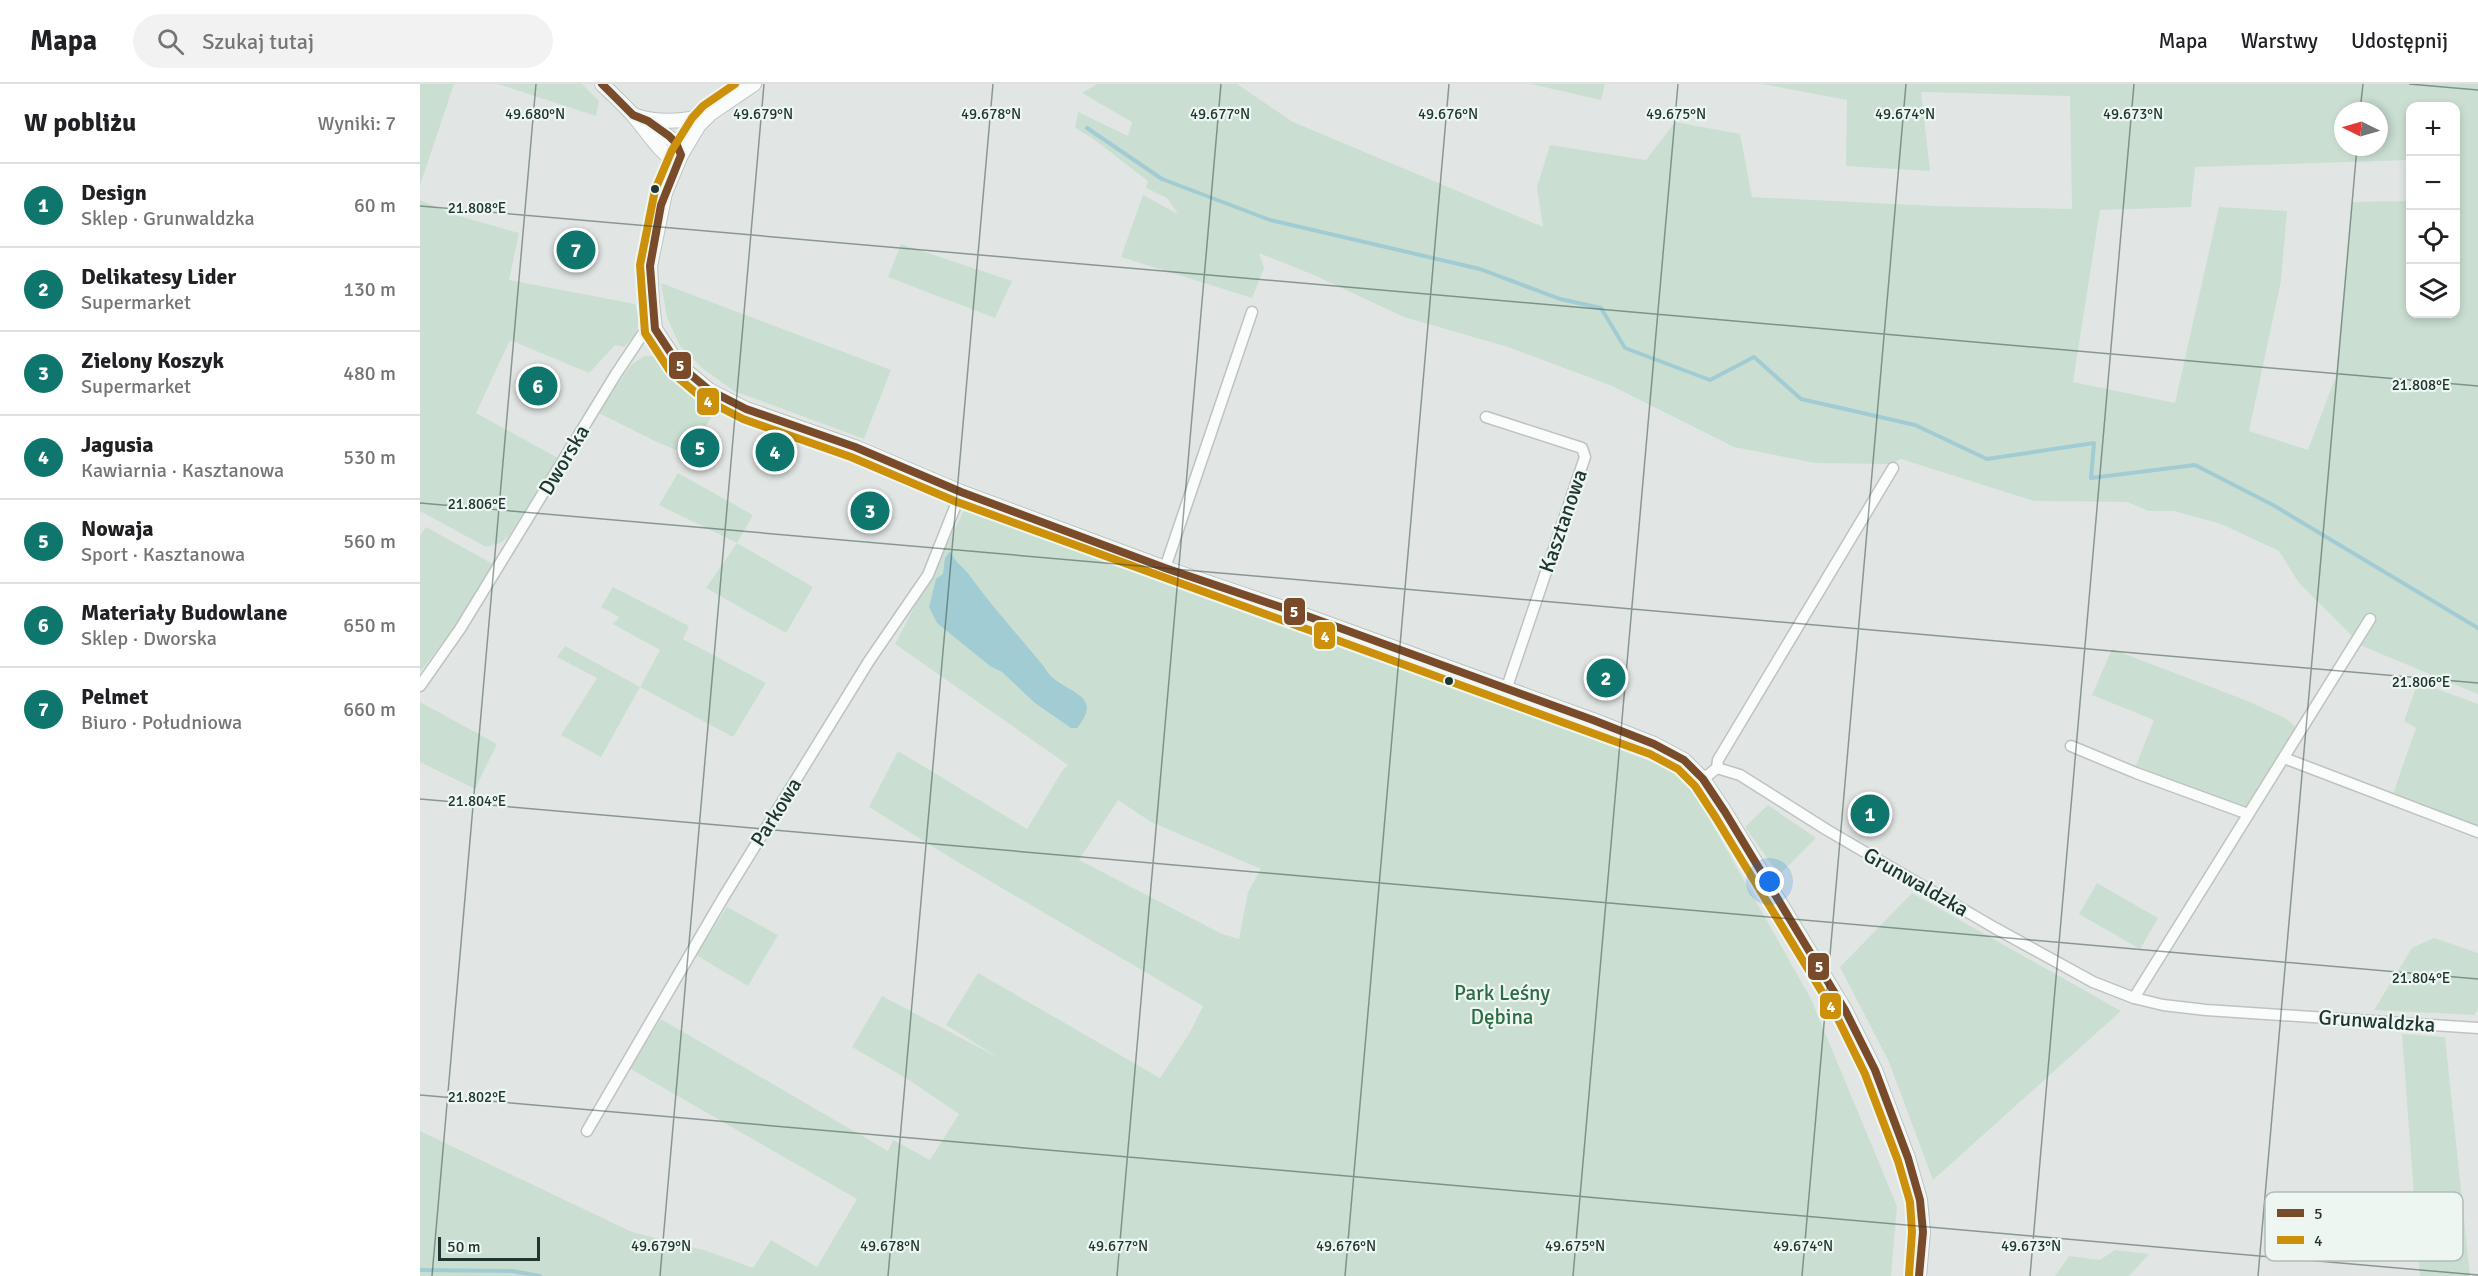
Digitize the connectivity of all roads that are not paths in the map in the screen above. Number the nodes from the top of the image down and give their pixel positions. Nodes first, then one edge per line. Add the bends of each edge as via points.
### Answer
1 (602, 84) edge
2 (754, 84) edge
3 (710, 114) junction
4 (633, 115) junction
5 (648, 121) junction
6 (679, 160) junction
7 (1252, 312) dead end
8 (655, 329) junction
9 (1486, 417) dead end
10 (1893, 468) dead end
11 (961, 492) junction
12 (1165, 568) junction
13 (2370, 619) dead end
14 (420, 686) edge
15 (1506, 690) junction
16 (2071, 746) dead end
17 (2284, 758) junction
18 (1717, 768) junction
19 (1703, 779) junction
20 (2248, 814) junction
21 (2478, 832) edge
22 (2134, 998) junction
23 (2478, 1028) edge
24 (587, 1131) dead end
25 (1919, 1276) edge

1 - 4 street
2 - 3 street
3 - 5 street via 688,121
3 - 6 street via 690,138
4 - 5 street
4 - 6 street via 647,135
5 - 6 street via 676,143
6 - 8 street via 664,193 650,266
7 - 12 street
8 - 11 street via 678,364 709,390 746,409 855,447
8 - 14 street, Dworska via 642,335 616,374 460,629
9 - 15 street, Kasztanowa via 1582,448 1585,458
10 - 18 street via 1718,760
11 - 12 street
11 - 24 street, Parkowa via 928,575 869,661 729,888
12 - 15 street
13 - 17 street
15 - 19 street via 1654,744 1683,760
16 - 20 street
17 - 20 street
17 - 21 street
18 - 19 street
18 - 22 street, Grunwaldzka via 1740,775 1995,928 2093,982
19 - 25 street via 1845,1010 1875,1070 1920,1200 1923,1232
20 - 22 street
22 - 23 street, Grunwaldzka via 2205,1010

